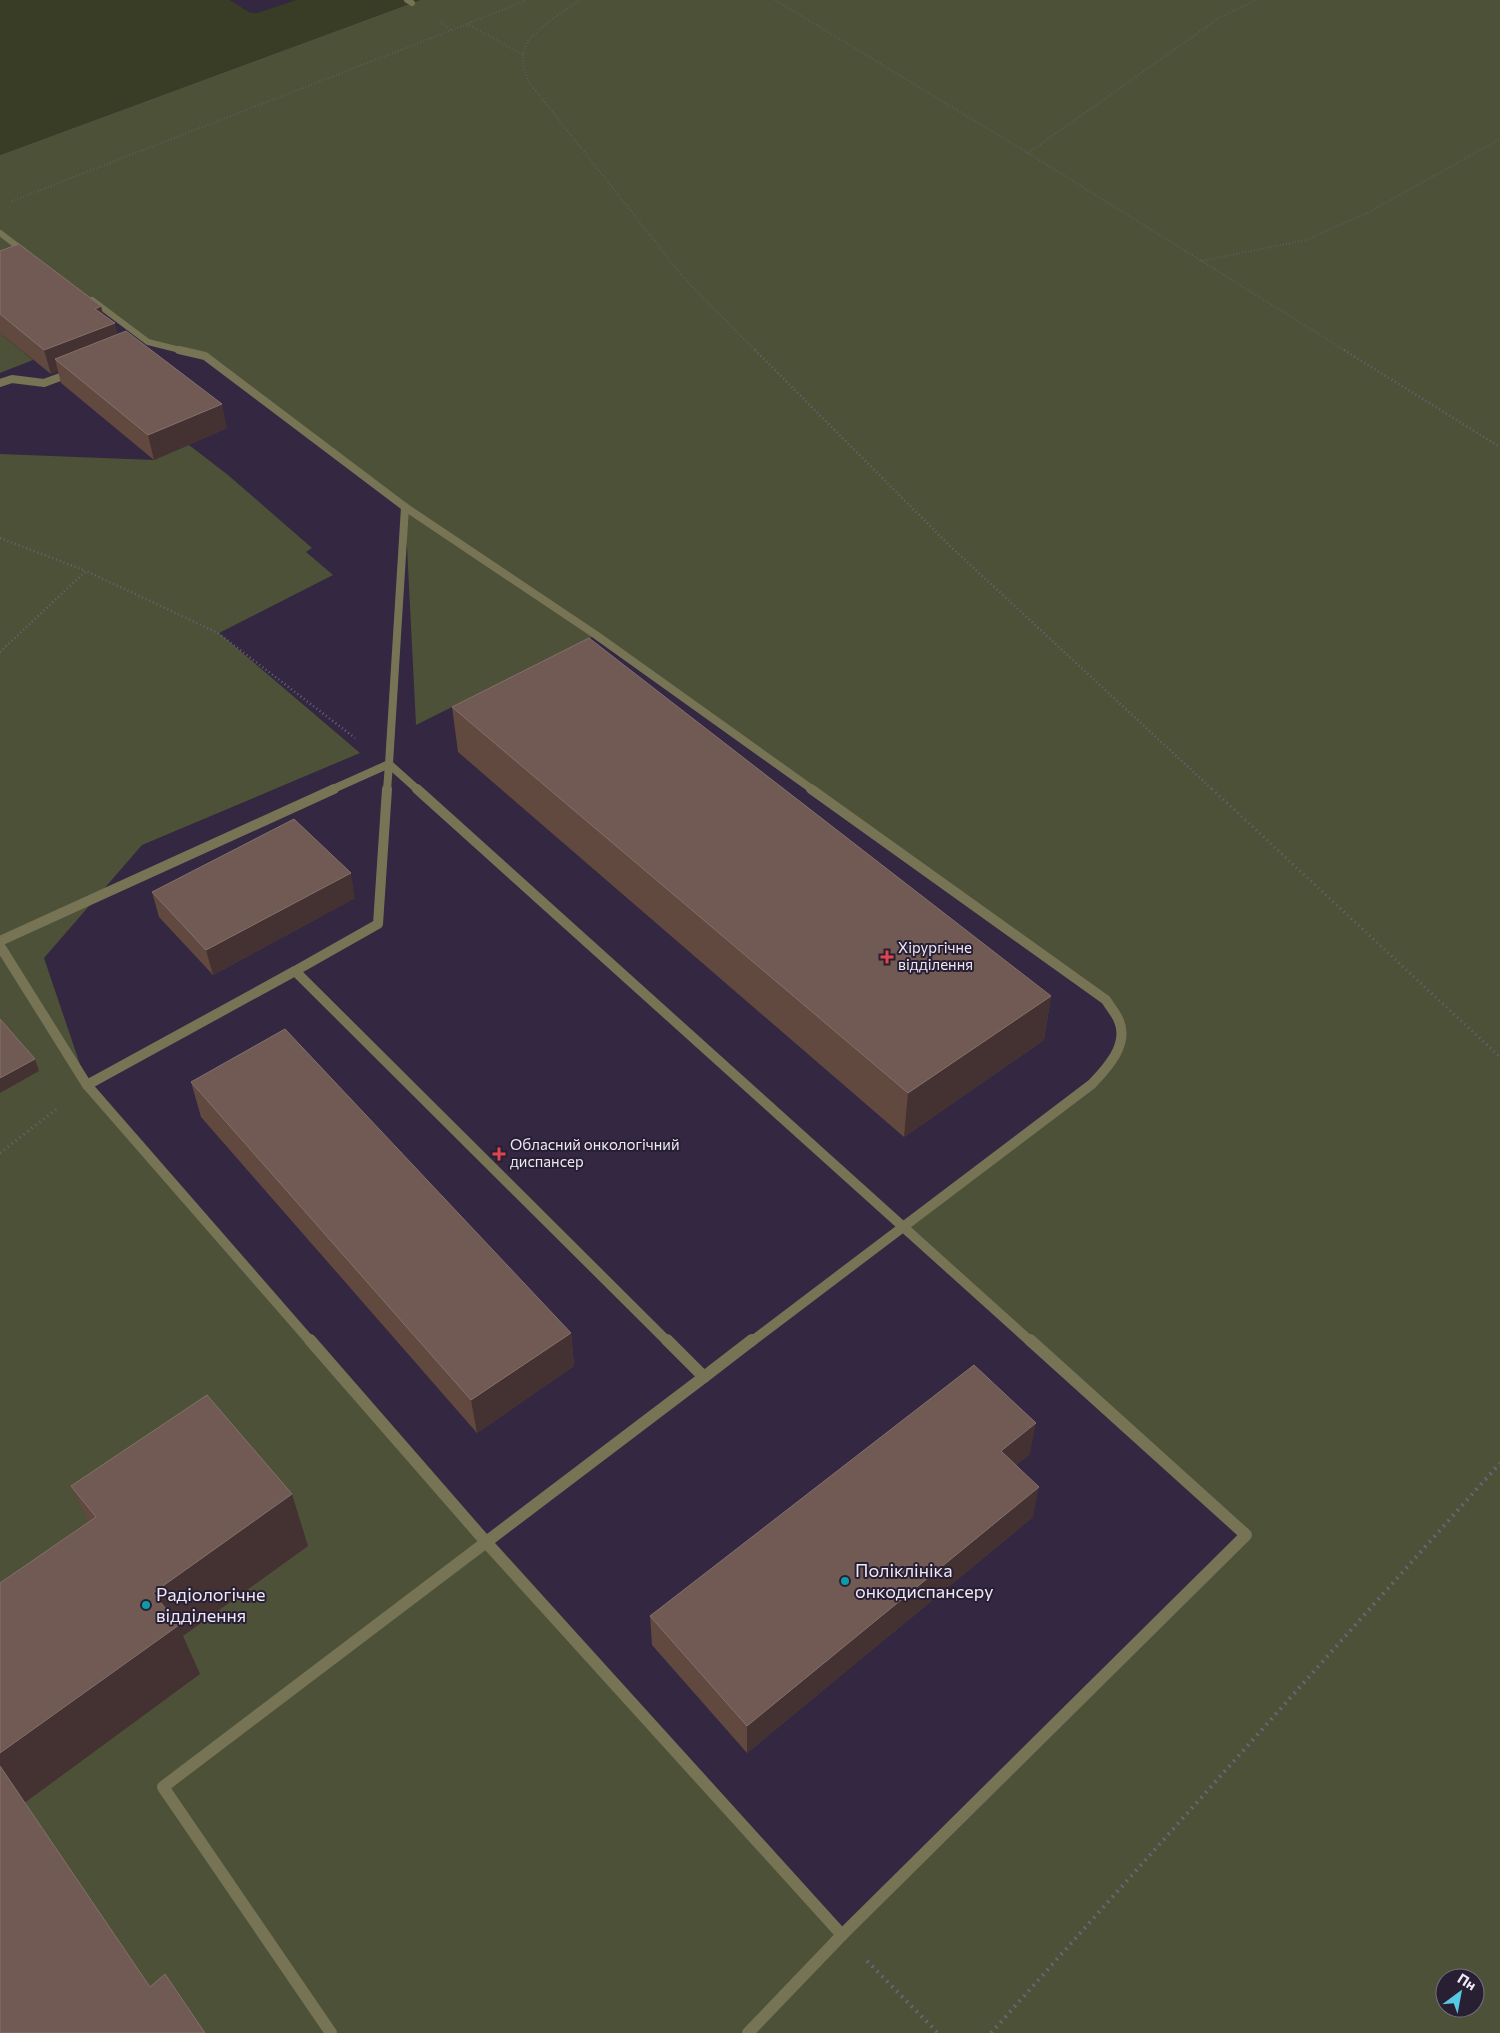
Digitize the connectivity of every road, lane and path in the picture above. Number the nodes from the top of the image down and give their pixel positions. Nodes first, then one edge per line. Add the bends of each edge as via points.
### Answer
1 (527, 0) edge
2 (580, 0) edge
3 (775, 0) edge
4 (1256, 0) edge
5 (410, 2) edge
6 (467, 24) junction
7 (452, 30) junction
8 (524, 55) junction
9 (1500, 139) edge
10 (1028, 153) junction
11 (9, 203) dead end
12 (0, 233) edge
13 (32, 256) edge
14 (1201, 261) junction
15 (86, 296) edge
16 (148, 342) junction
17 (139, 345) edge
18 (79, 370) edge
19 (0, 384) edge
20 (1500, 447) edge
21 (405, 507) junction
22 (0, 538) edge
23 (86, 572) junction
24 (0, 652) edge
25 (389, 764) junction
26 (0, 941) edge
27 (0, 946) edge
28 (295, 971) junction
29 (1500, 1057) edge
30 (87, 1085) junction
31 (0, 1153) edge
32 (903, 1225) junction
33 (704, 1377) junction
34 (1500, 1463) edge
35 (486, 1542) junction
36 (842, 1935) junction
37 (331, 2033) edge
38 (748, 2033) edge
39 (938, 2033) edge
40 (991, 2033) edge

1 - 6 path
2 - 8 path via 538,32 525,46
3 - 10 path
4 - 10 path via 1219,18
5 - 7 path
6 - 7 path
6 - 8 path
7 - 11 path
8 - 29 path via 528,81 684,278 950,546
9 - 14 path via 1369,212 1306,240
10 - 14 path
12 - 13 lane
14 - 20 path
15 - 16 lane
16 - 17 lane
16 - 21 lane via 205,356
18 - 19 lane via 44,383 12,379
21 - 25 lane
21 - 32 lane via 596,635 1106,1000 1120,1023 1120,1044 1112,1062 1092,1084
22 - 23 path
23 - 24 path
23 - 25 path via 218,633
25 - 26 lane
25 - 28 lane via 378,924
25 - 32 lane
27 - 30 lane
28 - 30 lane
28 - 33 lane
30 - 31 path
30 - 35 lane
32 - 33 lane
32 - 36 lane via 1246,1535
33 - 35 lane
34 - 40 path
35 - 36 lane
35 - 37 lane via 163,1786
36 - 38 lane
36 - 39 path

